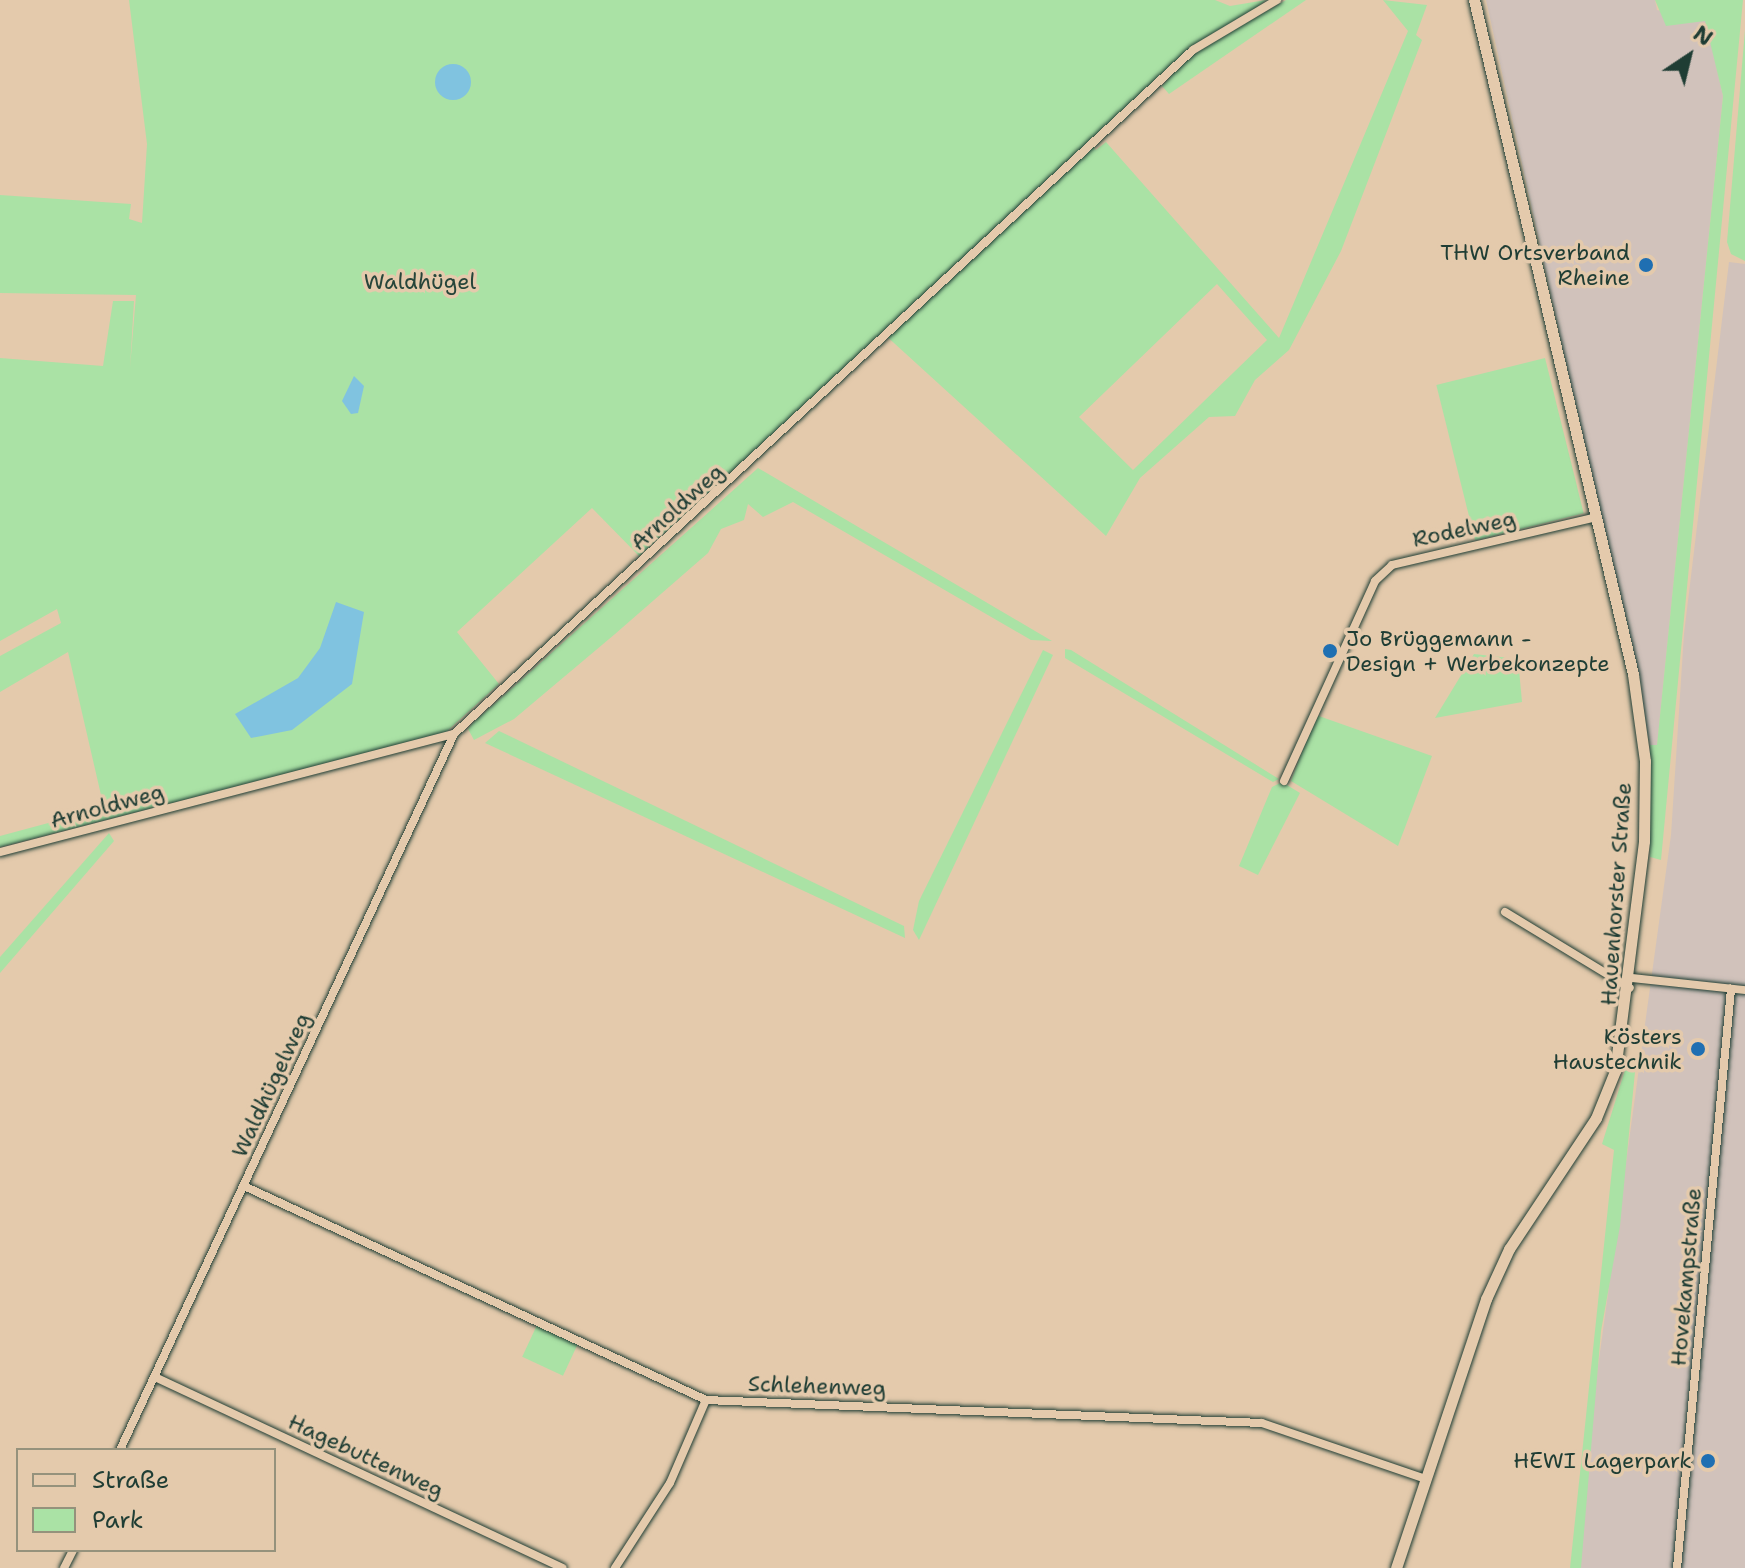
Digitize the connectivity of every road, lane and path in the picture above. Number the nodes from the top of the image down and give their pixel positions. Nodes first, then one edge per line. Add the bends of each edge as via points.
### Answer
1 (1277, 0) edge
2 (1474, 0) edge
3 (1593, 518) junction
4 (454, 734) junction
5 (1284, 781) dead end
6 (0, 852) edge
7 (1505, 912) dead end
8 (1631, 983) junction
9 (1731, 989) junction
10 (1745, 990) edge
11 (244, 1186) junction
12 (155, 1377) junction
13 (706, 1400) junction
14 (121, 1448) edge
15 (1426, 1479) junction
16 (562, 1568) edge
17 (615, 1568) edge
18 (1396, 1568) edge
19 (1677, 1568) edge

1 - 4 street, Arnoldweg via 1193,50
2 - 3 street, Hauenhorster Straße
3 - 5 street, Rodelweg via 1392,565 1375,581
3 - 8 street, Hauenhorster Straße via 1633,674 1645,761
4 - 6 street, Arnoldweg
4 - 11 street, Waldhügelweg
7 - 8 street
8 - 9 street
8 - 15 street, Hauenhorster Straße via 1615,1071 1596,1118 1509,1249
9 - 10 street
9 - 19 street, Hovekampstraße
11 - 12 street, Waldhügelweg
11 - 13 street, Schlehenweg
12 - 14 street, Waldhügelweg
12 - 16 street, Hagebuttenweg
13 - 15 street, Schlehenweg via 1262,1423
13 - 17 street via 670,1483
15 - 18 street, Hauenhorster Straße

